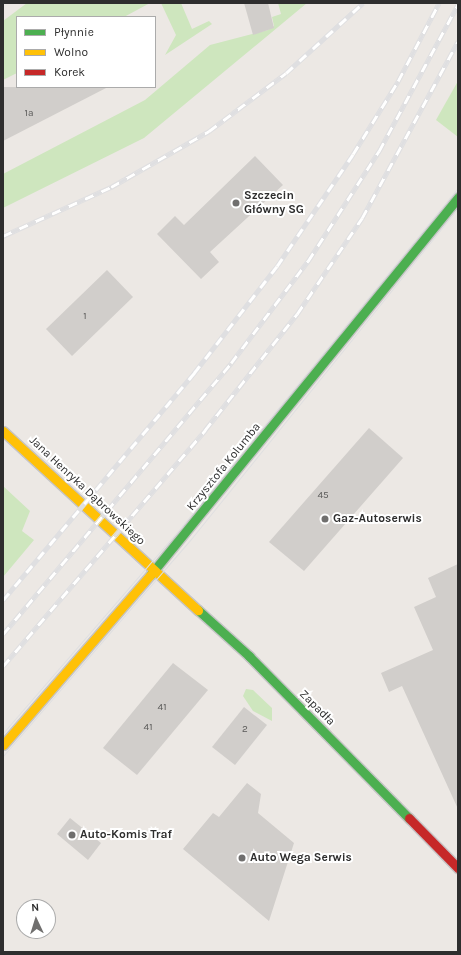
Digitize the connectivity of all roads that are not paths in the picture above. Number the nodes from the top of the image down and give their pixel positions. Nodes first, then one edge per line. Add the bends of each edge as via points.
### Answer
1 (458, 197) edge
2 (3, 431) edge
3 (155, 570) junction
4 (3, 745) edge
5 (458, 868) edge

1 - 3 street, Krzysztofa Kolumba
2 - 3 street, Jana Henryka Dąbrowskiego
3 - 4 street, Krzysztofa Kolumba
3 - 5 street, Zapadła via 249,656

